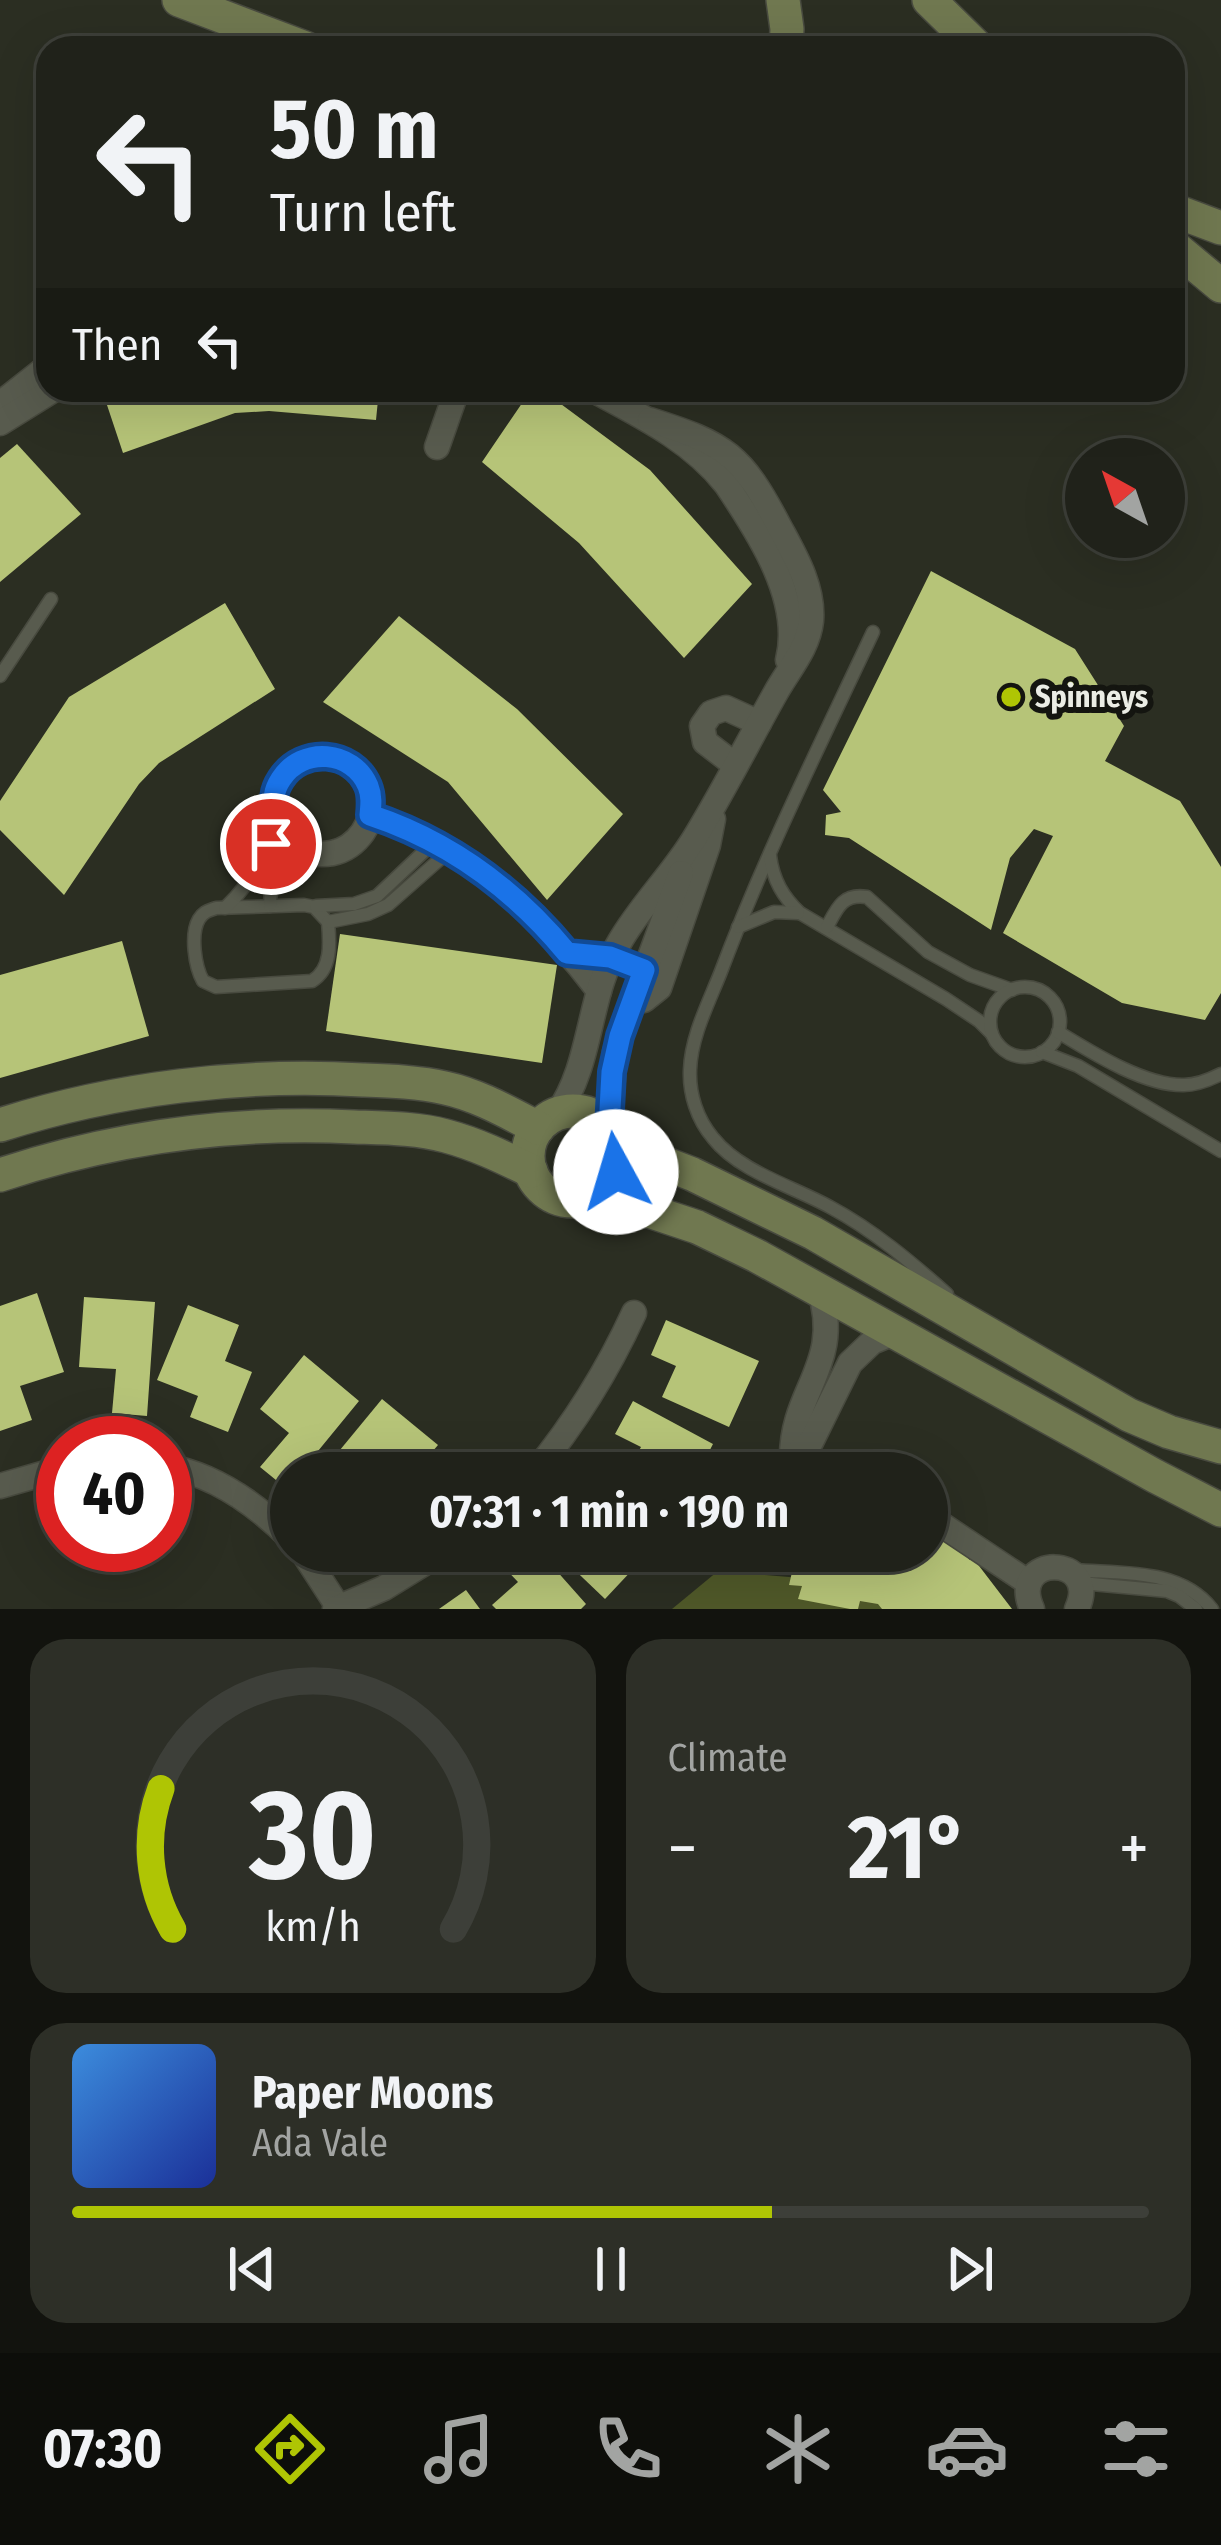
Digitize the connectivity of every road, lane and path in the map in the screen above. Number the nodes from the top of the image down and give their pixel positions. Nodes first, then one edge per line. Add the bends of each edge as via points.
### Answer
1 (179, 0) edge
2 (783, 0) edge
3 (929, 0) edge
4 (274, 36) edge
5 (785, 36) edge
6 (966, 36) edge
7 (1185, 214) edge
8 (1221, 228) edge
9 (1185, 253) edge
10 (1221, 286) edge
11 (36, 376) edge
12 (36, 401) edge
13 (453, 402) edge
14 (616, 402) edge
15 (0, 404) edge
16 (0, 423) edge
17 (437, 447) dead end
18 (51, 599) dead end
19 (873, 632) dead end
20 (0, 676) edge
21 (759, 723) junction
22 (735, 766) junction
23 (712, 806) junction
24 (370, 815) junction
25 (277, 826) junction
26 (695, 837) junction
27 (442, 845) junction
28 (298, 848) junction
29 (770, 854) junction
30 (270, 906) junction
31 (314, 907) junction
32 (225, 908) junction
33 (800, 913) junction
34 (328, 922) junction
35 (827, 927) junction
36 (737, 928) junction
37 (567, 953) junction
38 (610, 957) junction
39 (644, 970) junction
40 (1012, 990) junction
41 (599, 991) junction
42 (634, 1001) junction
43 (1058, 1032) junction
44 (992, 1034) junction
45 (1042, 1052) junction
46 (1221, 1074) edge
47 (547, 1121) junction
48 (0, 1125) edge
49 (613, 1136) junction
50 (1221, 1151) edge
51 (531, 1172) junction
52 (0, 1175) edge
53 (598, 1194) junction
54 (819, 1288) junction
55 (634, 1312) dead end
56 (896, 1332) junction
57 (998, 1340) junction
58 (1217, 1444) edge
59 (551, 1452) edge
60 (789, 1452) edge
61 (800, 1452) edge
62 (192, 1473) edge
63 (36, 1476) edge
64 (0, 1486) edge
65 (1221, 1510) edge
66 (270, 1519) edge
67 (948, 1532) edge
68 (315, 1572) edge
69 (410, 1572) edge
70 (1030, 1596) edge
71 (1077, 1596) edge
72 (337, 1608) edge
73 (1196, 1609) edge
74 (1212, 1609) edge

1 - 4 street
2 - 5 street
3 - 6 street
7 - 8 street
9 - 10 street
11 - 15 street
12 - 16 street
13 - 17 street
14 - 21 street via 715,470 776,572 793,643
18 - 20 lane
19 - 29 lane
21 - 22 street
21 - 22 street via 718,709 702,726 705,742
22 - 23 street
23 - 26 street
23 - 42 street via 708,845 659,988
24 - 25 street via 359,772 317,756 279,781
24 - 27 street
24 - 28 street via 343,850
25 - 28 street
25 - 32 lane via 252,879
26 - 38 street
26 - 39 street
27 - 31 lane via 377,896
27 - 34 lane via 388,905
27 - 37 street via 530,910
28 - 30 lane via 279,868
29 - 33 lane via 776,880
29 - 36 lane
30 - 31 lane
30 - 32 lane
31 - 34 lane
32 - 34 lane via 208,911 196,925 199,974 209,986 312,981 326,969
33 - 35 lane
33 - 36 lane via 774,912
35 - 40 lane via 846,898 867,897 928,952
35 - 44 lane
36 - 57 lane via 694,1041 691,1092 699,1117 732,1156 864,1228
37 - 38 street
37 - 41 street
38 - 39 street
38 - 41 street
39 - 42 street
40 - 43 lane via 1048,996
40 - 44 lane via 996,1004
41 - 47 street via 571,1090
42 - 49 street via 615,1052
43 - 45 lane
43 - 46 lane via 1167,1084
44 - 45 lane via 1010,1054
45 - 50 lane
47 - 48 street via 446,1088 323,1078 139,1093
47 - 49 street via 590,1114
47 - 51 street via 531,1142
49 - 53 street via 616,1172
49 - 57 street via 793,1223
51 - 52 street via 442,1135 305,1125 148,1137
51 - 53 street via 559,1199
53 - 54 street via 698,1227
54 - 56 street
54 - 60 street via 826,1343
55 - 59 street via 591,1397
56 - 61 street via 850,1363
56 - 65 street
57 - 58 street via 1130,1415
62 - 66 street
63 - 64 street
67 - 70 street
68 - 72 street
69 - 72 street
70 - 71 street via 1041,1570 1059,1567
71 - 73 lane via 1167,1592
71 - 74 lane via 1168,1579

